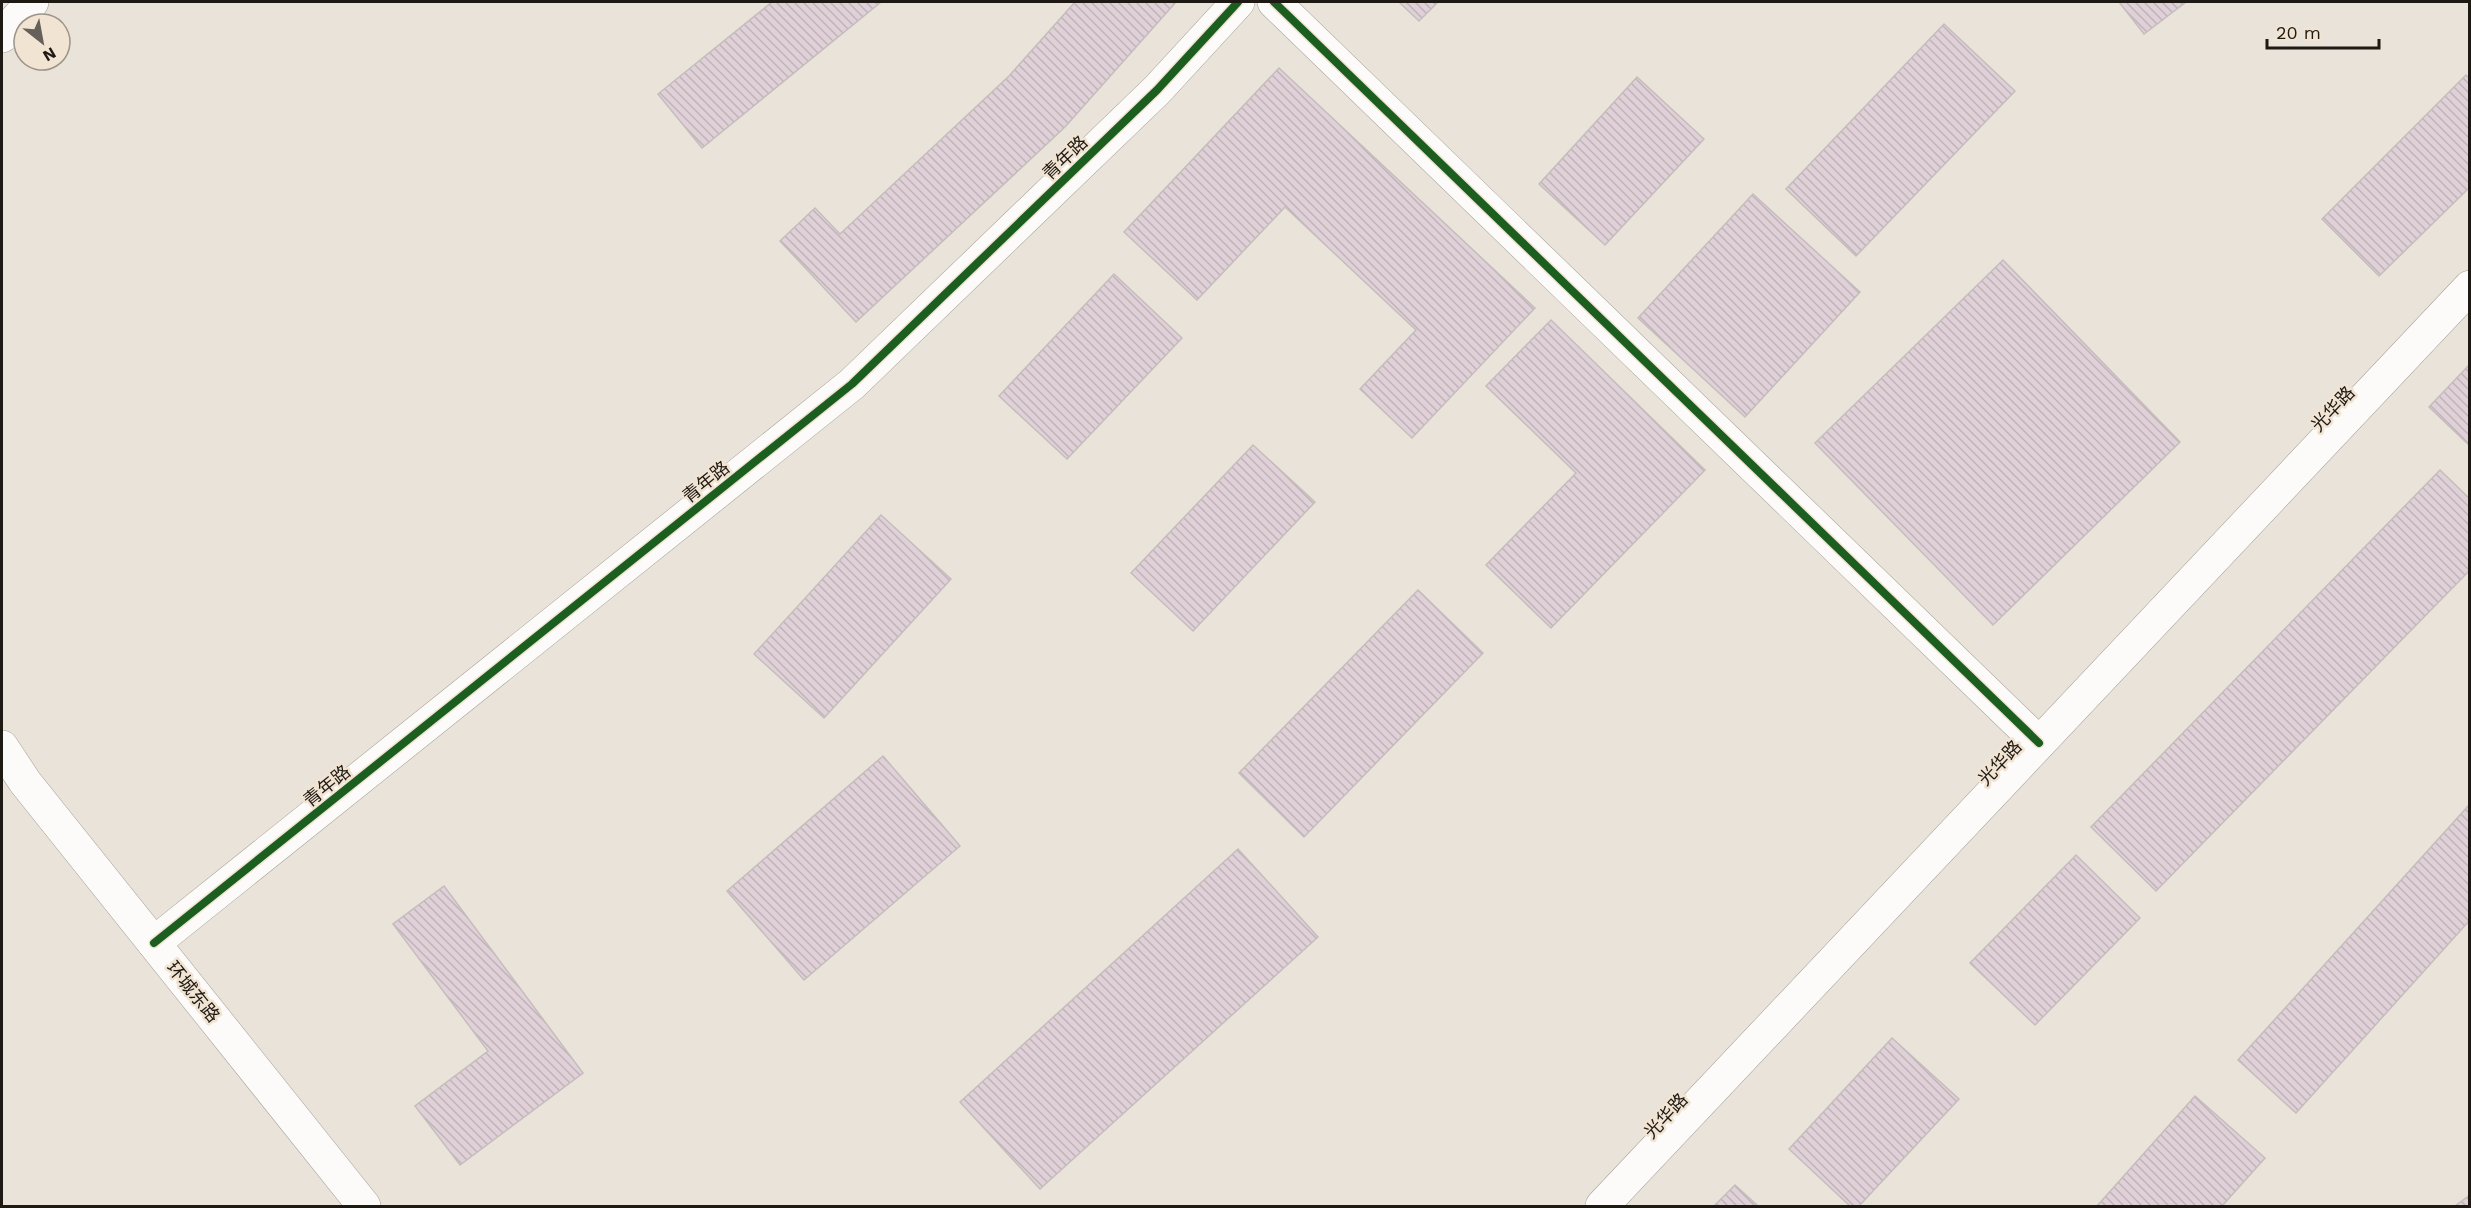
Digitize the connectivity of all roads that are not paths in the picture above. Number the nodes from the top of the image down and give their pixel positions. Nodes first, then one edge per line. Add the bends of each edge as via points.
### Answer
1 (32, 2) edge
2 (1238, 2) edge
3 (1274, 2) edge
4 (2, 36) edge
5 (2469, 287) edge
6 (2039, 743) junction
7 (2, 747) edge
8 (154, 944) junction
9 (364, 1206) edge
10 (1602, 1206) edge

1 - 4 street
2 - 8 street, 青年路 via 1156,90 852,384
3 - 6 street
5 - 6 street, 光华路
6 - 10 street, 光华路
7 - 8 street, 环城东路 via 25,782
8 - 9 street, 环城东路

